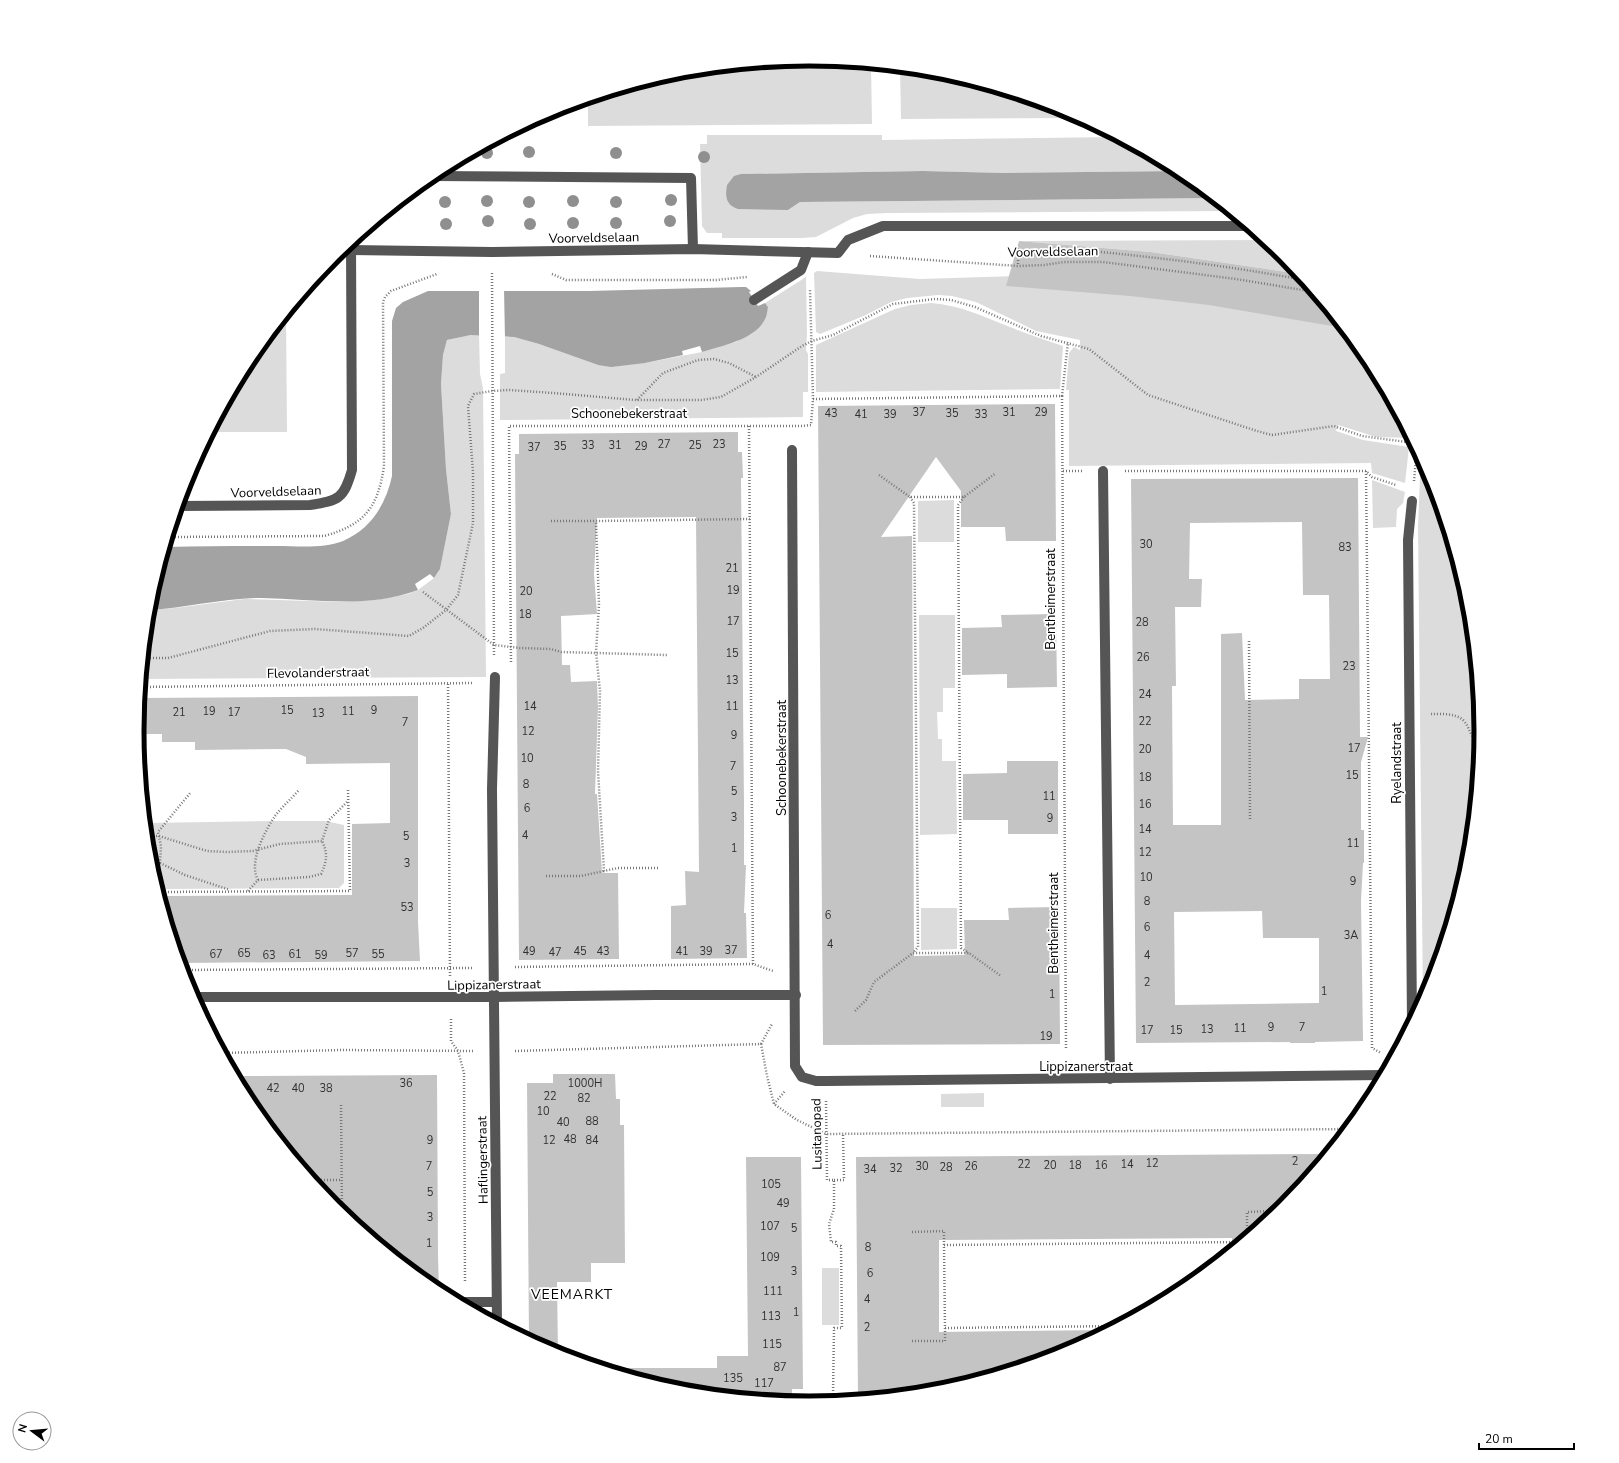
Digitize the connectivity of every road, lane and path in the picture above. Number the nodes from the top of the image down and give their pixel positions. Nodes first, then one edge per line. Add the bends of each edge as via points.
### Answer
1 (443, 176) edge
2 (1242, 226) edge
3 (355, 246) edge
4 (692, 248) junction
5 (1026, 248) dead end
6 (1074, 249) dead end
7 (351, 250) edge
8 (808, 252) junction
9 (838, 253) junction
10 (1018, 266) junction
11 (492, 271) dead end
12 (439, 272) dead end
13 (548, 272) dead end
14 (750, 276) dead end
15 (1297, 279) edge
16 (1308, 291) edge
17 (754, 300) dead end
18 (812, 341) junction
19 (1068, 342) junction
20 (756, 377) junction
21 (492, 391) junction
22 (1062, 396) junction
23 (813, 399) junction
24 (636, 400) junction
25 (509, 426) joint
26 (749, 426) junction
27 (1408, 442) edge
28 (792, 450) dead end
29 (1416, 459) edge
30 (1104, 471) junction
31 (1063, 472) junction
32 (996, 473) dead end
33 (879, 475) dead end
34 (910, 497) junction
35 (964, 497) junction
36 (1412, 501) joint
37 (184, 506) edge
38 (750, 519) junction
39 (551, 521) dead end
40 (596, 521) junction
41 (173, 537) edge
42 (423, 592) dead end
43 (446, 610) junction
44 (1249, 641) dead end
45 (494, 645) junction
46 (511, 648) junction
47 (596, 652) junction
48 (667, 655) dead end
49 (148, 658) edge
50 (495, 680) junction
51 (145, 687) edge
52 (1408, 715) junction
53 (1475, 740) edge
54 (299, 790) dead end
55 (348, 790) dead end
56 (191, 792) dead end
57 (347, 802) junction
58 (1250, 820) dead end
59 (153, 836) edge
60 (159, 836) junction
61 (322, 841) junction
62 (258, 850) junction
63 (160, 863) joint
64 (658, 868) dead end
65 (604, 871) junction
66 (546, 876) dead end
67 (258, 880) junction
68 (248, 891) junction
69 (164, 892) edge
70 (234, 892) junction
71 (913, 953) junction
72 (969, 953) junction
73 (495, 968) junction
74 (189, 970) edge
75 (1002, 976) dead end
76 (796, 995) junction
77 (200, 997) edge
78 (494, 997) junction
79 (855, 1011) dead end
80 (1412, 1013) edge
81 (1066, 1050) dead end
82 (1384, 1054) dead end
83 (795, 1066) joint
84 (1379, 1076) edge
85 (1110, 1079) junction
86 (826, 1081) junction
87 (341, 1105) dead end
88 (843, 1134) dead end
89 (318, 1180) edge
90 (342, 1180) junction
91 (834, 1180) junction
92 (342, 1205) edge
93 (1270, 1211) dead end
94 (912, 1232) dead end
95 (1247, 1233) edge
96 (1236, 1242) edge
97 (944, 1245) junction
98 (467, 1302) edge
99 (496, 1302) junction
100 (496, 1318) edge
101 (1108, 1326) edge
102 (945, 1328) junction
103 (912, 1341) dead end
104 (792, 1396) dead end
105 (818, 1396) joint
106 (833, 1396) junction
107 (843, 1396) edge

1 - 4 street via 691,178
2 - 9 street, Voorveldselaan via 883,226 848,240
3 - 4 street, Voorveldselaan via 492,252
4 - 8 street, Voorveldselaan
5 - 10 path via 1018,247
6 - 15 path via 1196,263
7 - 37 street, Voorveldselaan via 352,470 347,488 330,502 310,505
8 - 9 street, Voorveldselaan
8 - 17 street via 802,270
8 - 18 path
9 - 10 path, Voorveldselaan
10 - 16 path, Voorveldselaan via 1103,262
11 - 21 path
12 - 41 path via 391,291 383,302 384,466 380,491 362,518 341,532 324,536
13 - 14 path via 566,280 716,280
18 - 19 path via 833,335 893,304 951,300 975,307 1041,336
18 - 20 path
18 - 23 path
19 - 22 path, Bentheimerstraat
19 - 27 path via 1089,349 1148,395 1257,431 1272,435 1334,426 1362,436
20 - 24 path via 721,397 701,400
20 - 24 path via 729,363 714,359 698,360 664,373
21 - 24 path via 553,392
21 - 43 path via 474,394 468,406 473,472 473,523 458,595
21 - 45 path
22 - 23 path
22 - 31 path, Bentheimerstraat
23 - 26 path, Schoonebekerstraat via 811,425
25 - 26 path, Schoonebekerstraat
25 - 46 path, Flevolanderstraat
26 - 38 path
28 - 76 street, Schoonebekerstraat
29 - 36 path
30 - 31 path
30 - 82 path via 1366,471 1372,1048
30 - 85 street
31 - 81 path, Bentheimerstraat
32 - 35 path
33 - 34 path
34 - 35 path
34 - 71 path via 914,503 918,939 918,947
35 - 72 path via 958,506 960,871 961,948
36 - 52 street, Ryelandstraat via 1408,540
38 - 40 path
38 - 73 path via 753,964
39 - 40 path
40 - 47 path
42 - 43 path
43 - 45 path
43 - 49 path via 409,636 315,629 270,631 168,658
44 - 58 path
45 - 46 path
45 - 50 path
46 - 47 path
46 - 50 path, Flevolanderstraat via 512,682
47 - 48 path
47 - 65 path via 600,691 598,772
50 - 51 path, Flevolanderstraat
50 - 73 street via 492,789
52 - 53 path via 1455,716 1463,720
52 - 80 street, Ryelandstraat
54 - 62 path via 275,816
55 - 57 path
56 - 60 path via 158,832
57 - 61 path via 329,820
57 - 68 path via 350,891
59 - 60 path
60 - 62 path via 207,851
60 - 63 path
61 - 62 path via 280,844
61 - 67 path via 327,856 321,874
62 - 67 path via 255,874
63 - 70 path via 184,875
64 - 65 path via 618,868
65 - 66 path via 581,876
67 - 68 path
68 - 70 path
69 - 70 path
71 - 72 path
71 - 79 path via 874,982 866,1000
72 - 75 path
73 - 74 path
73 - 78 street
76 - 78 street, Lippizanerstraat
76 - 83 street, Schoonebekerstraat
77 - 78 street, Lippizanerstraat
78 - 99 street, Haflingerstraat
83 - 86 street, Lippizanerstraat via 802,1077
84 - 85 street, Lippizanerstraat
85 - 86 street, Lippizanerstraat
86 - 91 path, Lusitanopad via 827,1180
87 - 90 path
88 - 91 path, Lusitanopad via 844,1180
89 - 90 path
90 - 92 path
91 - 106 path, Lusitanopad via 834,1209 829,1224 832,1242 836,1242 836,1246 841,1246 842,1328 834,1328
93 - 95 path via 1247,1212
94 - 97 path via 944,1231
96 - 97 path
97 - 102 path
98 - 99 street
99 - 100 street, Haflingerstraat
101 - 102 path
102 - 103 path via 945,1341
104 - 105 path
105 - 106 path
106 - 107 path

